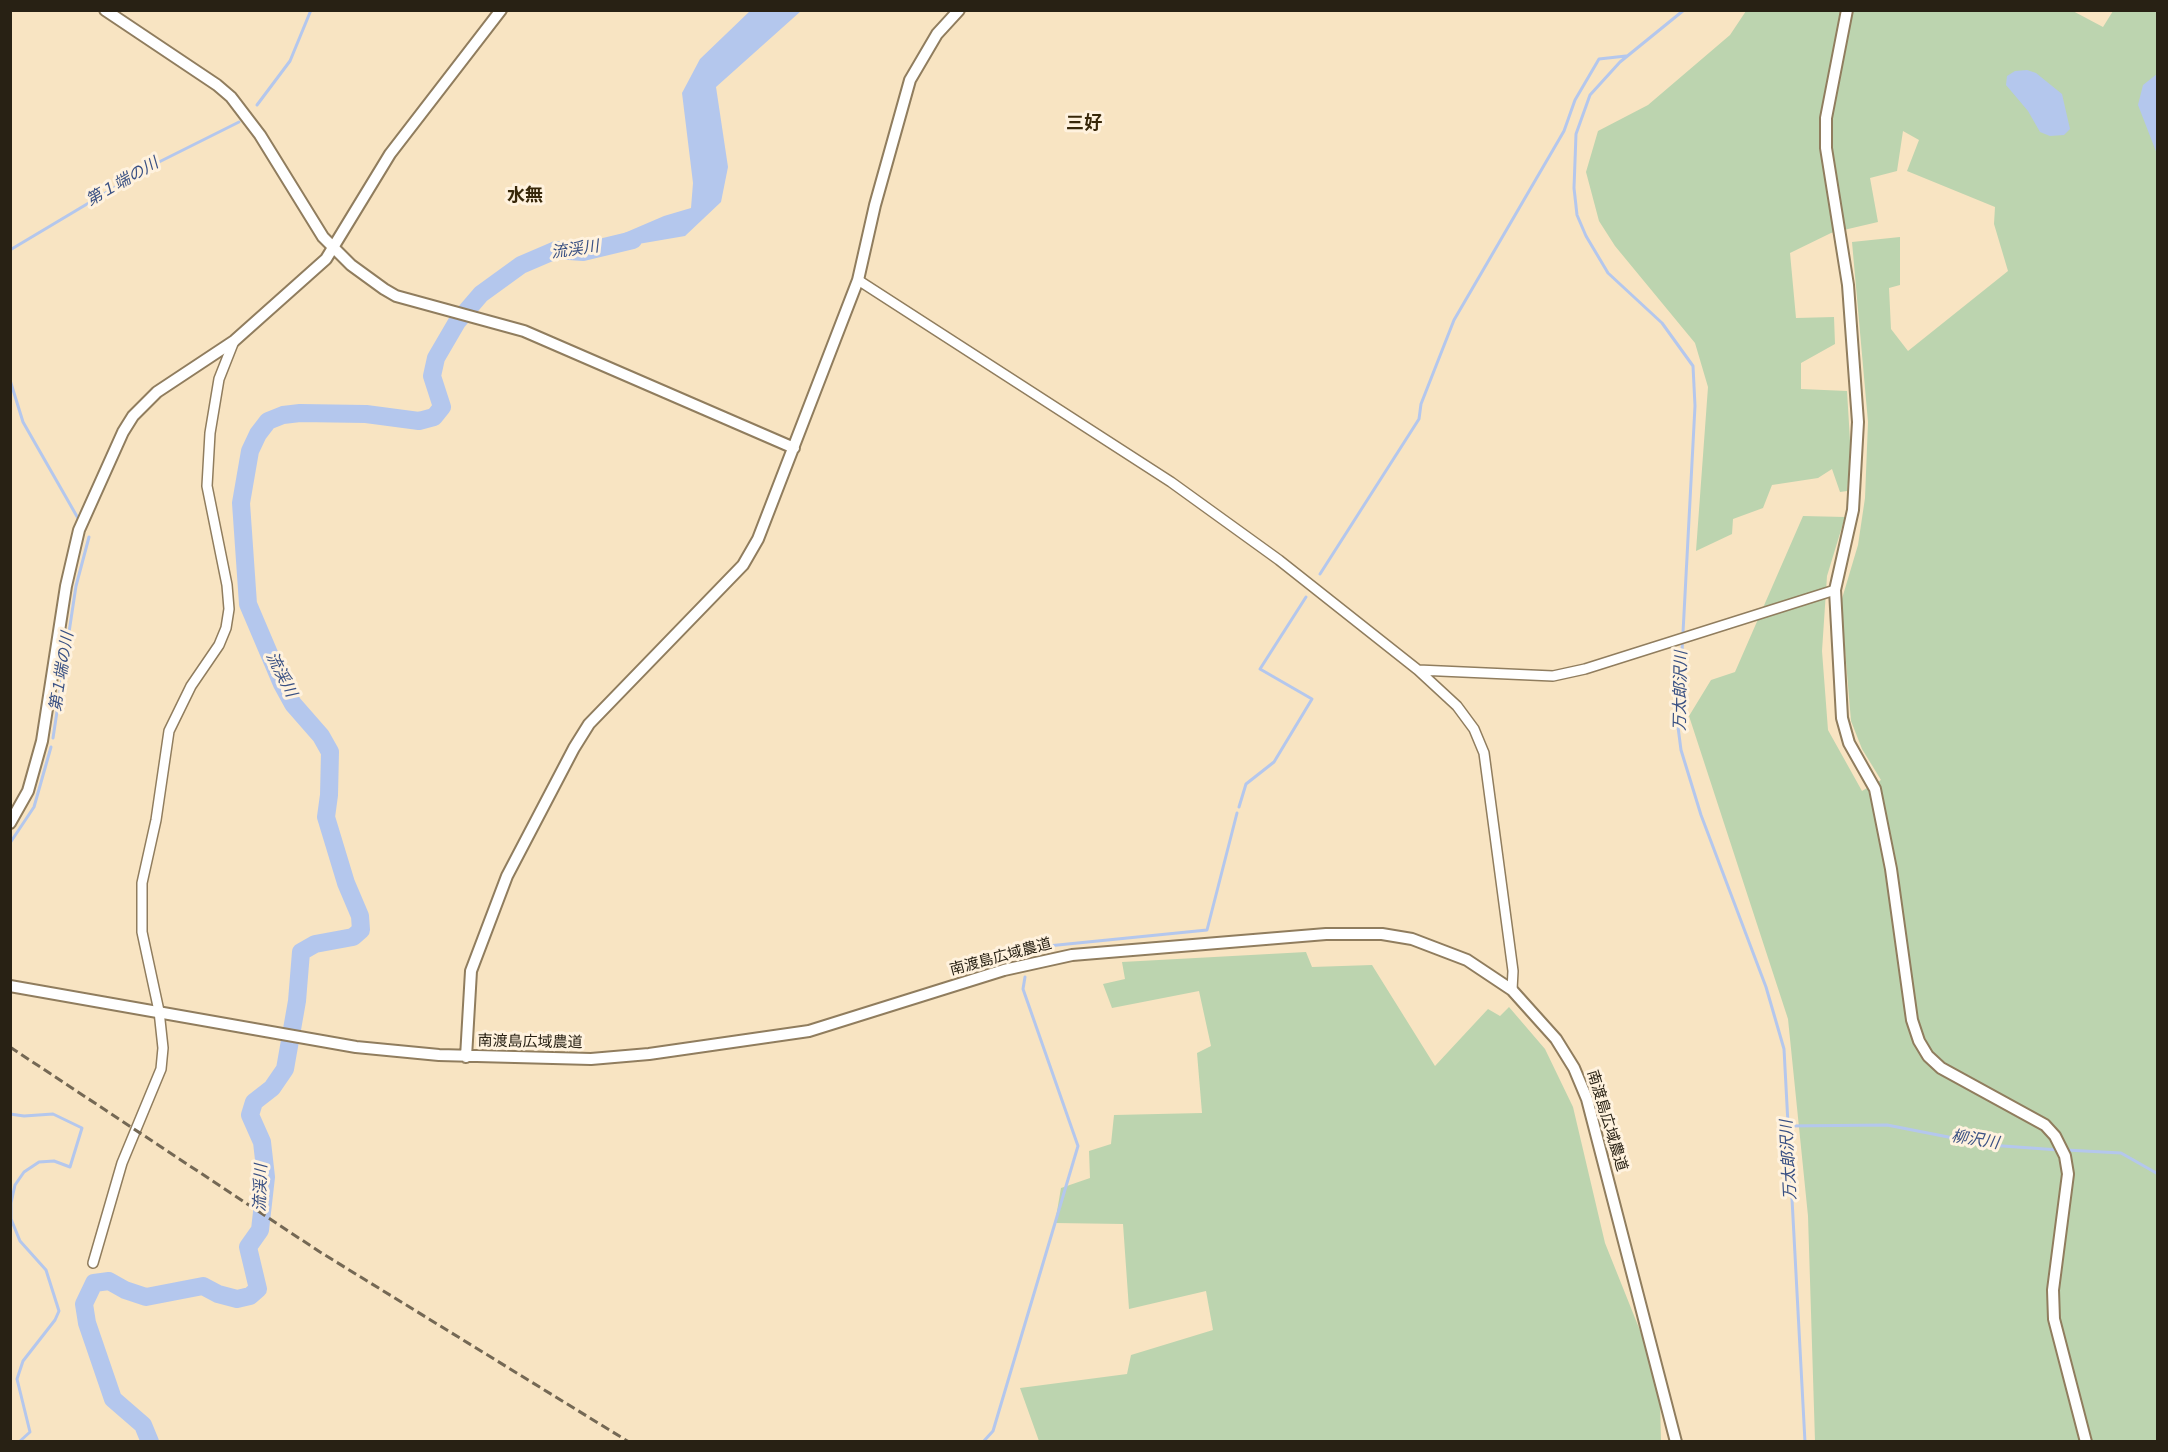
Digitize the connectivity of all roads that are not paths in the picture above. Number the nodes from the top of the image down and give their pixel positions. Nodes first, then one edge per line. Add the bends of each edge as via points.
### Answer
1 (105, 10) edge
2 (501, 10) edge
3 (958, 10) edge
4 (1847, 10) edge
5 (333, 247) junction
6 (858, 280) junction
7 (234, 341) junction
8 (794, 448) junction
9 (1835, 590) junction
10 (1418, 670) junction
11 (10, 823) edge
12 (10, 986) edge
13 (1512, 990) junction
14 (159, 1011) junction
15 (466, 1057) junction
16 (93, 1263) dead end
17 (1676, 1442) edge
18 (2086, 1442) edge

1 - 5 street via 231,97
2 - 5 street via 390,154
3 - 6 street via 937,34 910,80
4 - 9 street via 1828,98 1826,148 1848,285 1856,379 1857,462 1854,510
5 - 7 street via 326,259
5 - 8 street via 351,265 396,296 502,324
6 - 8 street
6 - 10 street via 1172,482
7 - 11 street via 143,404 109,461 79,530 66,586 42,741 28,791
7 - 14 street via 219,379 207,486 227,585 226,628 168,731 156,820 142,883 142,932
8 - 15 street via 743,565 589,724 574,748 507,876 471,971
9 - 10 street via 1553,676
9 - 18 street via 1842,718 1850,743 1875,789 1891,869 1912,1020 1919,1041 1941,1068 2045,1125 2065,1156 2068,1174 2053,1290 2054,1319
10 - 13 street via 1457,706 1480,741 1513,971
12 - 14 street, 南渡島広域農道
13 - 15 street, 南渡島広域農道 via 1467,960 1412,939 1382,934 1326,934 1036,961 863,1016 769,1039 591,1059
13 - 17 street, 南渡島広域農道 via 1556,1039 1587,1099
14 - 15 street, 南渡島広域農道 via 356,1047
14 - 16 street via 163,1048 160,1069 122,1163

